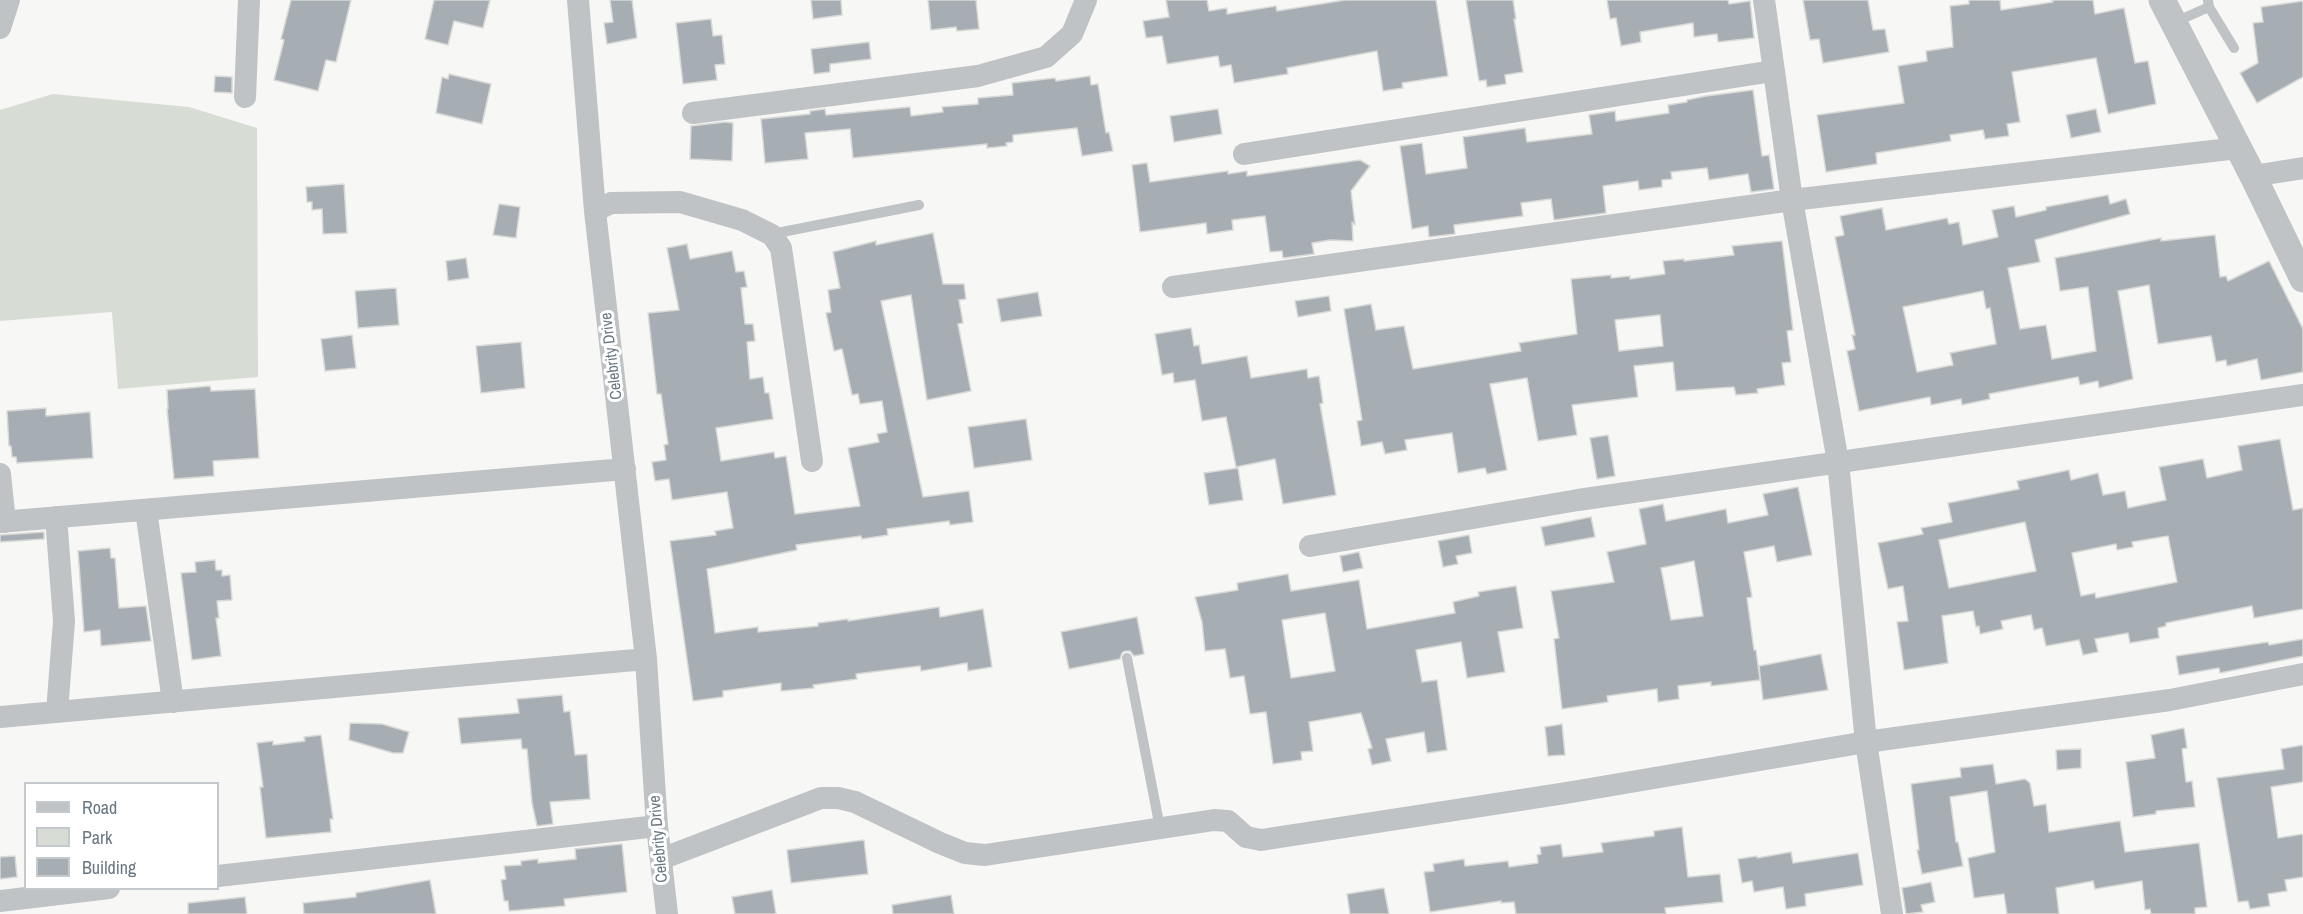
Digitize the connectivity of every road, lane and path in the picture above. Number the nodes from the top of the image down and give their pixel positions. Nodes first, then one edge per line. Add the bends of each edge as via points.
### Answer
1 (9, 0) edge
2 (249, 0) edge
3 (578, 0) edge
4 (1086, 0) edge
5 (1764, 0) edge
6 (2208, 4) edge
7 (2169, 11) edge
8 (0, 28) edge
9 (2234, 48) dead end
10 (1773, 71) junction
11 (245, 97) dead end
12 (693, 113) dead end
13 (2238, 148) junction
14 (1244, 154) dead end
15 (2303, 168) edge
16 (2253, 176) junction
17 (1792, 200) junction
18 (919, 205) dead end
19 (595, 211) junction
20 (772, 234) junction
21 (2303, 279) edge
22 (1173, 287) dead end
23 (2303, 395) edge
24 (812, 461) dead end
25 (1838, 462) junction
26 (625, 469) junction
27 (0, 474) edge
28 (146, 510) junction
29 (56, 517) junction
30 (2, 522) edge
31 (1310, 546) dead end
32 (1127, 658) dead end
33 (646, 659) junction
34 (2303, 674) edge
35 (173, 702) junction
36 (57, 712) junction
37 (0, 717) edge
38 (1866, 742) junction
39 (657, 826) junction
40 (1160, 828) junction
41 (661, 860) junction
42 (219, 876) edge
43 (92, 890) edge
44 (0, 901) edge
45 (667, 914) edge
46 (1892, 914) edge

1 - 8 street
2 - 11 street
3 - 19 street, Celebrity Drive
4 - 12 street via 1072,34 1046,57 978,76
5 - 10 street
6 - 7 lane
6 - 9 lane
7 - 13 street
10 - 14 street
10 - 17 street
13 - 16 street
13 - 17 street
15 - 16 street
16 - 21 street
17 - 22 street
17 - 25 street
18 - 20 lane
19 - 20 street via 611,203 680,202 742,220
19 - 26 street, Celebrity Drive
20 - 24 street via 781,248
23 - 25 street
25 - 31 street via 1578,500
25 - 38 street
26 - 28 street
26 - 33 street, Celebrity Drive
27 - 30 street
28 - 29 street
28 - 35 street
29 - 30 street
29 - 36 street via 64,621
32 - 40 lane
33 - 35 street
33 - 39 street, Celebrity Drive
34 - 38 street via 2170,700
35 - 36 street
36 - 37 street
38 - 40 street via 1262,840 1252,840 1222,820
38 - 46 street
39 - 41 street, Celebrity Drive
39 - 42 street
40 - 41 street via 985,855 965,853 940,843 855,802 821,798
41 - 45 street, Celebrity Drive
43 - 44 street

